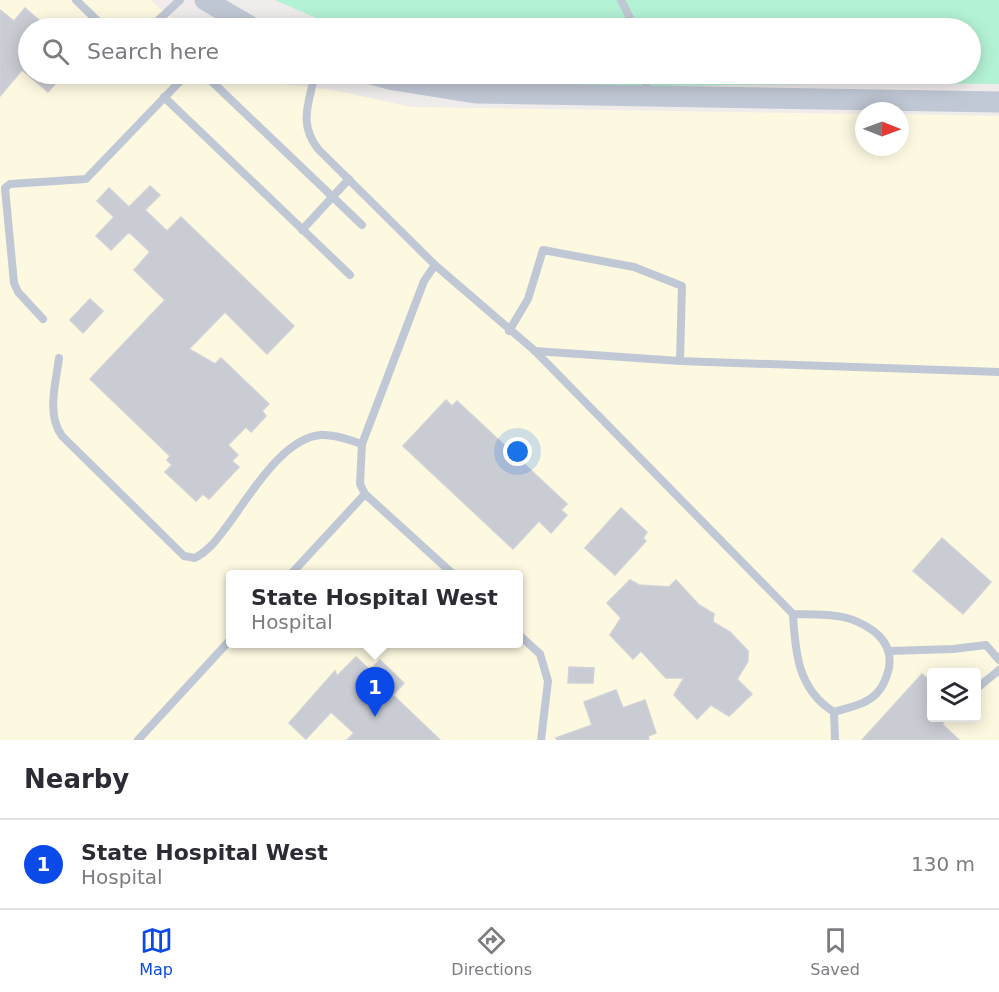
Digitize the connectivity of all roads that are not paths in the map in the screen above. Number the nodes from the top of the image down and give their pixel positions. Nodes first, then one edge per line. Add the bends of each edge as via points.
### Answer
1 (76, 0) edge
2 (180, 0) edge
3 (205, 0) edge
4 (621, 0) edge
5 (95, 18) edge
6 (161, 18) edge
7 (229, 18) edge
8 (630, 18) edge
9 (177, 84) edge
10 (214, 84) edge
11 (313, 84) edge
12 (419, 84) edge
13 (646, 84) edge
14 (164, 97) junction
15 (648, 97) junction
16 (999, 102) edge
17 (349, 179) junction
18 (332, 198) junction
19 (362, 225) dead end
20 (302, 230) junction
21 (435, 265) junction
22 (350, 275) dead end
23 (43, 319) dead end
24 (509, 331) junction
25 (535, 351) junction
26 (59, 358) dead end
27 (680, 361) junction
28 (999, 372) edge
29 (362, 444) junction
30 (365, 494) junction
31 (295, 570) edge
32 (449, 570) edge
33 (793, 614) junction
34 (523, 639) edge
35 (226, 644) edge
36 (889, 651) junction
37 (999, 660) edge
38 (999, 670) edge
39 (981, 685) edge
40 (834, 712) junction
41 (138, 740) edge
42 (541, 740) edge
43 (835, 740) edge

1 - 5 lane
2 - 6 lane
3 - 7 street
4 - 8 lane
9 - 14 lane
10 - 18 lane
11 - 17 lane via 305,118 307,130 318,149
12 - 15 street via 475,93
13 - 15 lane
14 - 20 lane
14 - 23 lane via 86,179 10,184 5,188 14,283
15 - 16 street
17 - 18 lane
17 - 21 lane
18 - 19 lane
18 - 20 lane
20 - 22 lane
21 - 24 lane
21 - 29 lane via 424,281
24 - 25 lane
24 - 27 lane via 528,299 543,250 634,267 682,286
25 - 27 lane
25 - 33 lane
26 - 29 lane via 55,426 184,556 195,558 211,547 268,471 295,444 324,435
27 - 28 lane
29 - 30 lane via 360,484
30 - 31 lane
30 - 32 lane
33 - 36 lane via 856,621 876,632
33 - 40 lane via 799,669 808,687
34 - 42 lane via 540,654 548,681
35 - 41 lane
36 - 37 lane via 986,645
36 - 40 lane via 887,677 878,693 862,704
38 - 39 lane
40 - 43 lane

